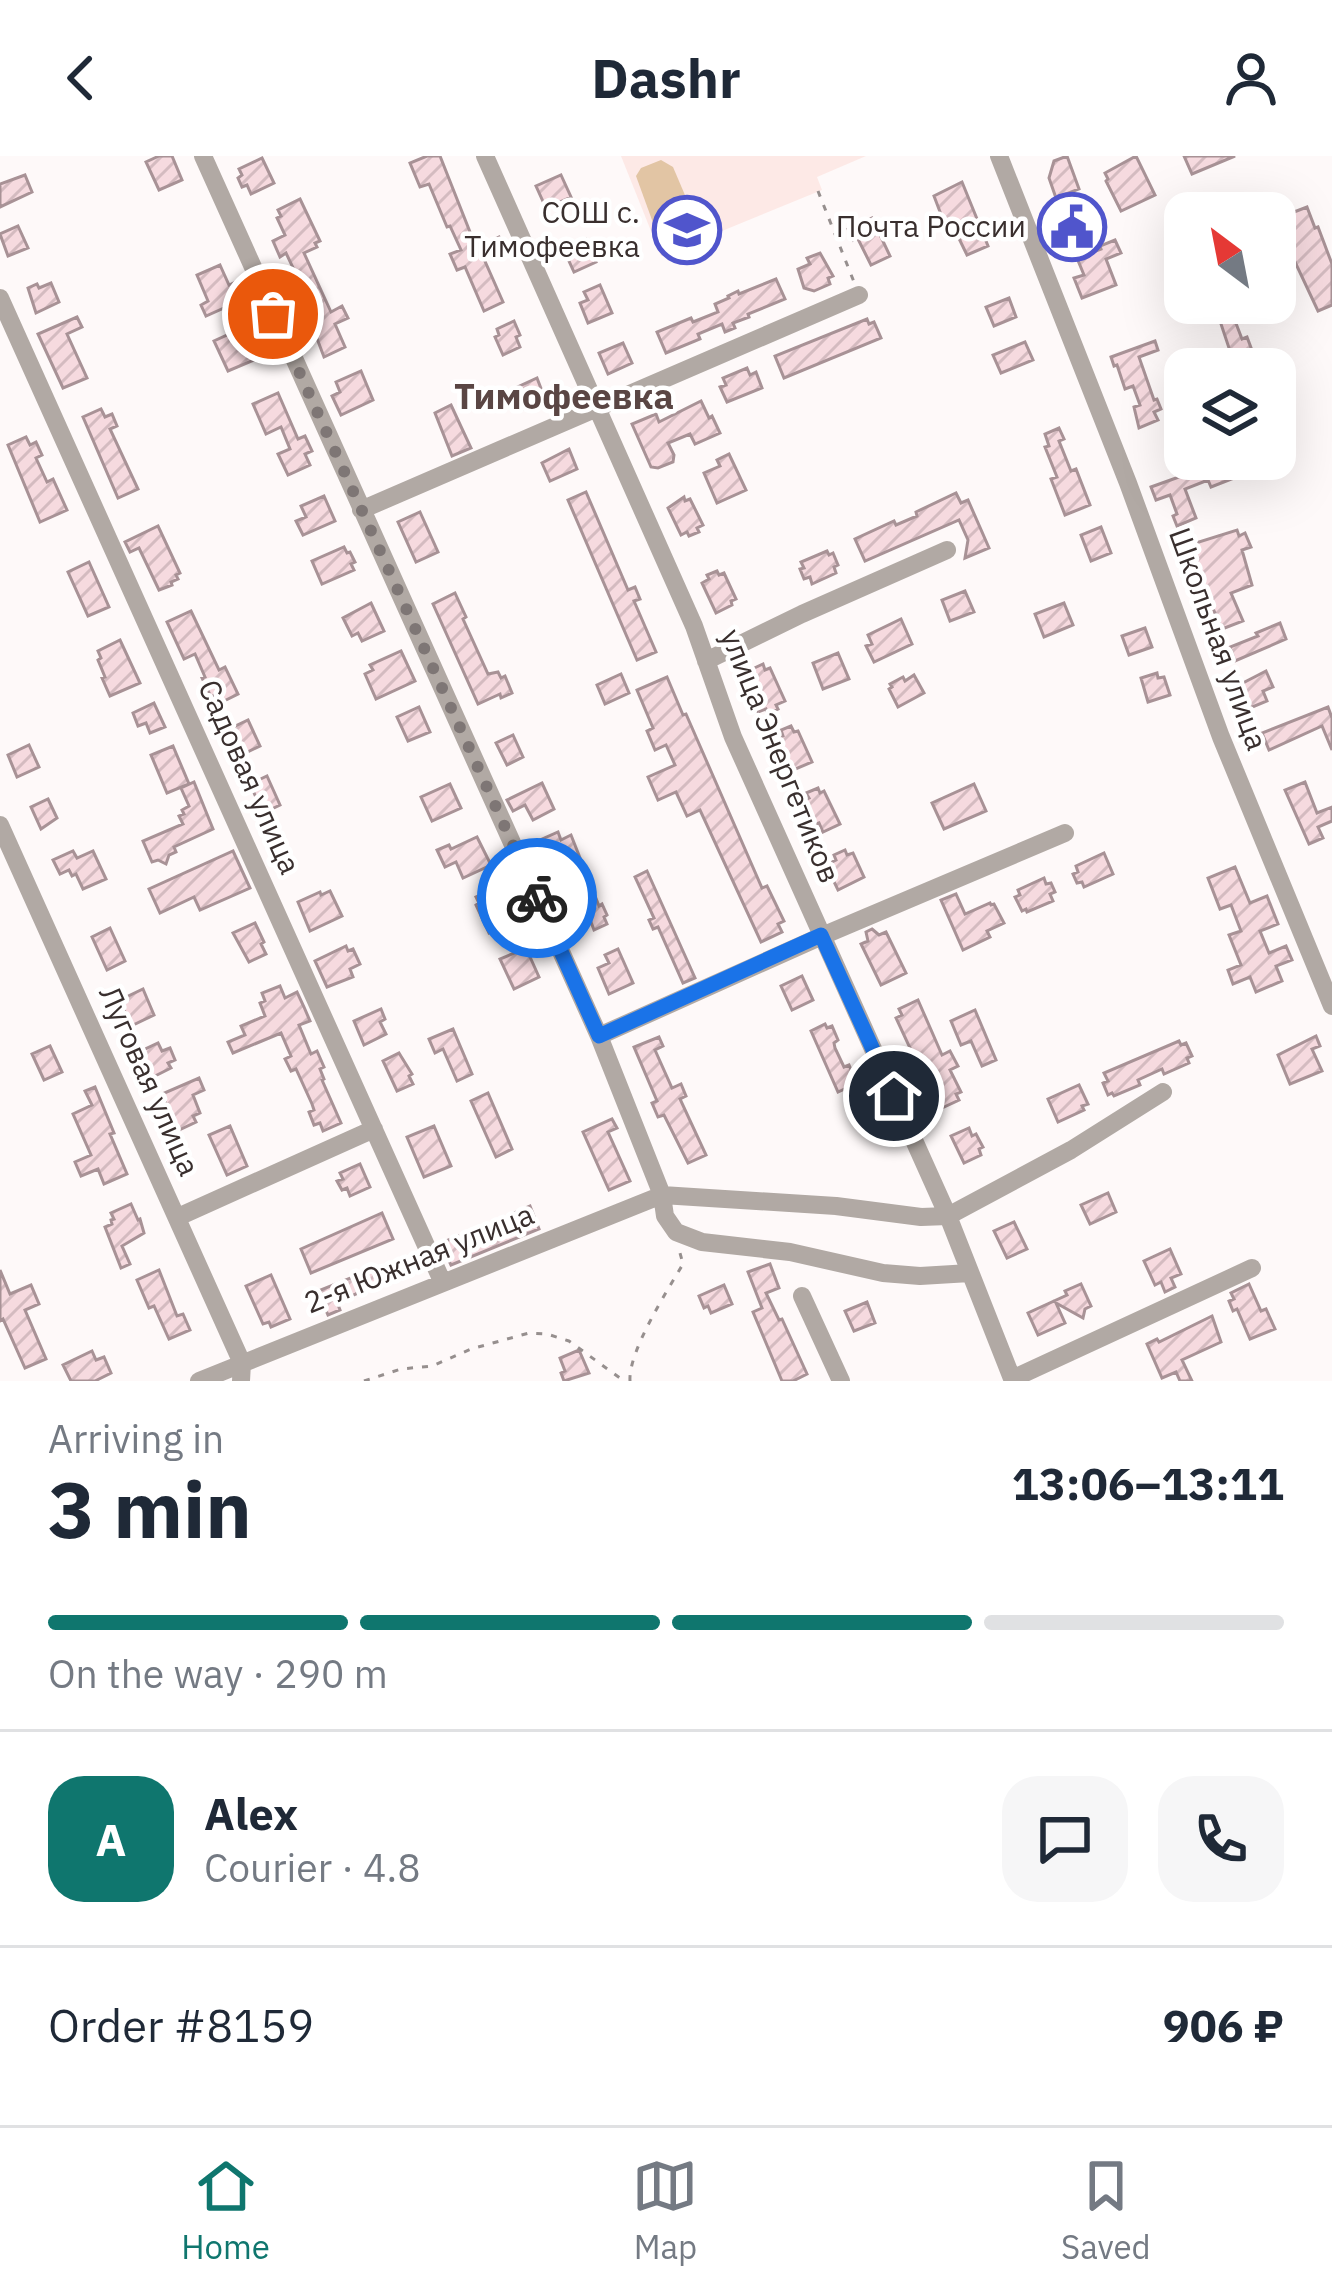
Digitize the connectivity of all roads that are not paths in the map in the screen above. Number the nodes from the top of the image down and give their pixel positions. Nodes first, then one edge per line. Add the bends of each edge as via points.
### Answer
1 (203, 156) edge
2 (485, 156) edge
3 (1002, 157) edge
4 (859, 295) road end
5 (0, 298) edge
6 (598, 408) junction
7 (361, 510) junction
8 (947, 550) dead end
9 (706, 661) junction
10 (0, 825) edge
11 (1065, 833) dead end
12 (821, 935) junction
13 (1332, 1006) edge
14 (599, 1036) junction
15 (1163, 1092) dead end
16 (374, 1129) junction
17 (662, 1195) junction
18 (948, 1216) junction
19 (178, 1217) junction
20 (1252, 1268) dead end
21 (970, 1273) junction
22 (442, 1281) junction
23 (802, 1296) dead end
24 (241, 1372) edge
25 (1012, 1380) edge
26 (199, 1381) edge
27 (841, 1381) edge

1 - 7 street
2 - 6 street, улица Энергетиков
3 - 13 street, Школьная улица via 1220,737
4 - 6 street
5 - 16 street, Садовая улица
6 - 7 street
6 - 9 street, улица Энергетиков
7 - 14 street
8 - 9 street
9 - 12 street, улица Энергетиков
10 - 19 street, Луговая улица
11 - 12 street
12 - 14 street
12 - 18 street, улица Энергетиков
14 - 17 street
15 - 18 street
16 - 19 street
16 - 22 street, Садовая улица
17 - 18 street
17 - 21 street via 676,1232 702,1241 883,1273
17 - 22 street, 2-я Южная улица
18 - 21 street, улица Энергетиков
19 - 24 street, Луговая улица
20 - 25 street
21 - 25 street, улица Энергетиков
22 - 24 street, 2-я Южная улица
23 - 27 street
24 - 26 street, 2-я Южная улица

